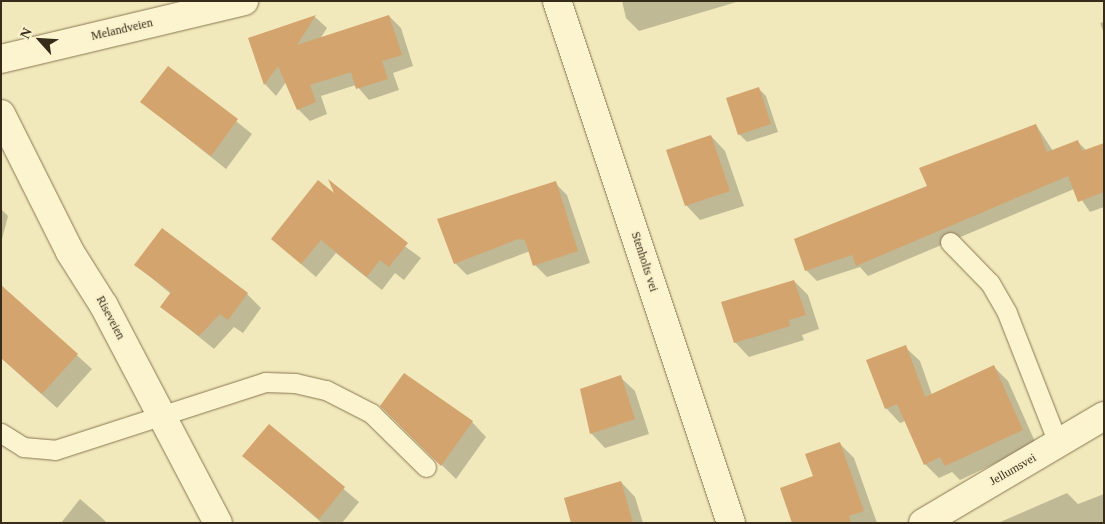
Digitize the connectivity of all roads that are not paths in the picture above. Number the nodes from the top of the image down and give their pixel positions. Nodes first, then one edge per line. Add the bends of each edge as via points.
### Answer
1 (244, 1) edge
2 (558, 1) edge
3 (1, 59) edge
4 (1, 114) edge
5 (950, 242) dead end
6 (160, 416) junction
7 (1104, 416) edge
8 (1, 433) edge
9 (1058, 443) junction
10 (426, 467) dead end
11 (218, 523) edge
12 (731, 523) edge
13 (923, 523) edge

1 - 3 street, Melandveien
2 - 12 street, Stenholts vei
4 - 6 street, Riseveien
5 - 9 lane via 990,282 1007,313
6 - 8 lane via 55,450 23,447
6 - 10 lane via 265,382 295,383 326,390 370,413
6 - 11 street, Riseveien
7 - 9 street, Jellumsvei
9 - 13 street, Jellumsvei

